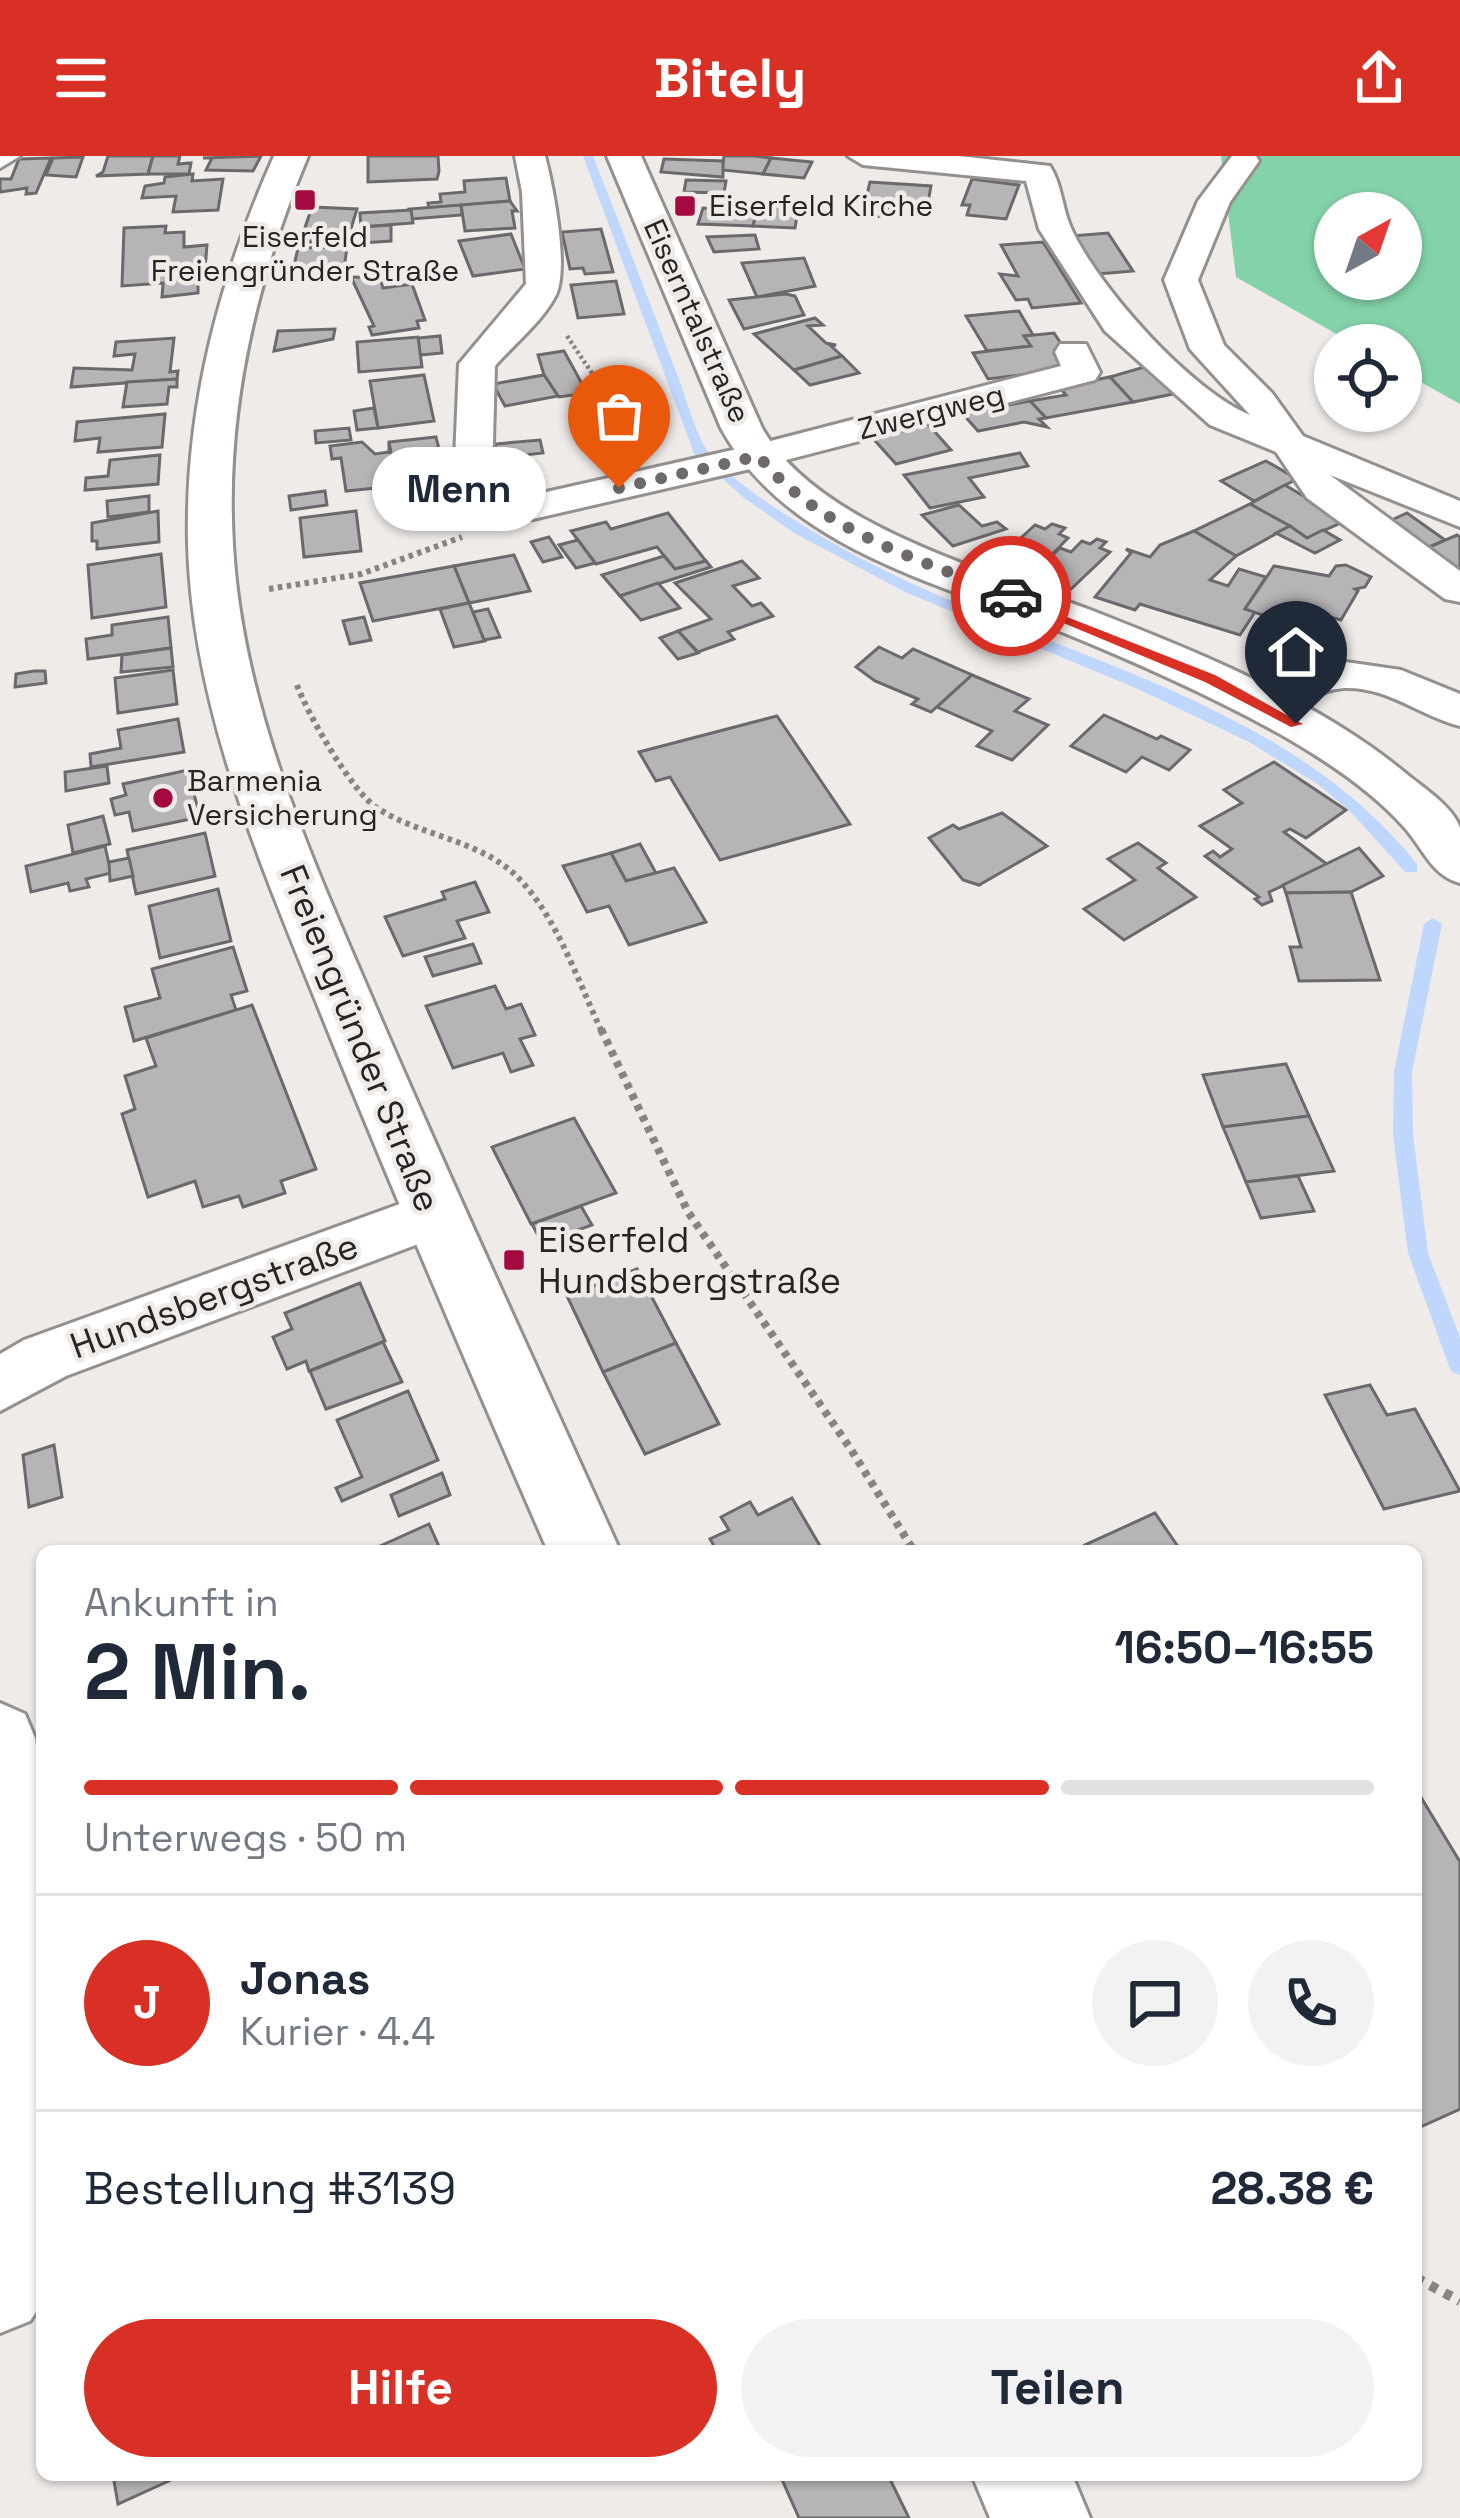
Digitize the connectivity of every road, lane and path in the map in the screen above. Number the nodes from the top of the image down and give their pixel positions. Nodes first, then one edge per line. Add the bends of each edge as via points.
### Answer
1 (291, 156) edge
2 (530, 156) edge
3 (624, 156) edge
4 (863, 156) edge
5 (1244, 161) dead end
6 (1046, 165) edge
7 (525, 312) junction
8 (1073, 352) dead end
9 (1292, 448) junction
10 (747, 458) junction
11 (677, 475) junction
12 (506, 507) junction
13 (1460, 515) edge
14 (1460, 590) edge
15 (267, 604) dead end
16 (295, 679) dead end
17 (1264, 704) junction
18 (1460, 712) edge
19 (1460, 865) edge
20 (433, 1215) junction
21 (0, 1385) edge
22 (581, 1545) edge
23 (910, 1545) edge
24 (0, 1738) edge
25 (36, 2083) edge
26 (36, 2214) edge
27 (1422, 2281) edge
28 (0, 2291) edge
29 (1460, 2301) edge
30 (1023, 2481) edge
31 (1041, 2518) edge

1 - 20 main road, Freiengründer Straße via 241,289 216,401 211,543 228,673 307,909
2 - 7 street via 543,284
3 - 10 main road, Eiserntalstraße via 706,339
4 - 6 street
5 - 9 street via 1214,201 1181,280 1208,349
6 - 9 street via 1054,229 1118,323 1223,417
7 - 11 path via 574,340
7 - 12 street via 477,364 473,393 473,482 488,502
8 - 10 street, Zwergweg via 1082,372
9 - 13 street
9 - 14 street via 1321,490
10 - 11 street
10 - 17 main road, Eiserntalstraße via 866,535
11 - 12 street
12 - 15 path via 491,526 361,574 262,590
16 - 23 path via 308,717 374,807 474,848 523,882 688,1212
17 - 18 street via 1336,673 1370,674
17 - 19 main road, Eiserntalstraße via 1416,808
20 - 21 street, Hundsbergstraße via 45,1358
20 - 22 main road, Freiengründer Straße
24 - 25 street
26 - 28 street via 28,2253
27 - 29 path
30 - 31 main road

